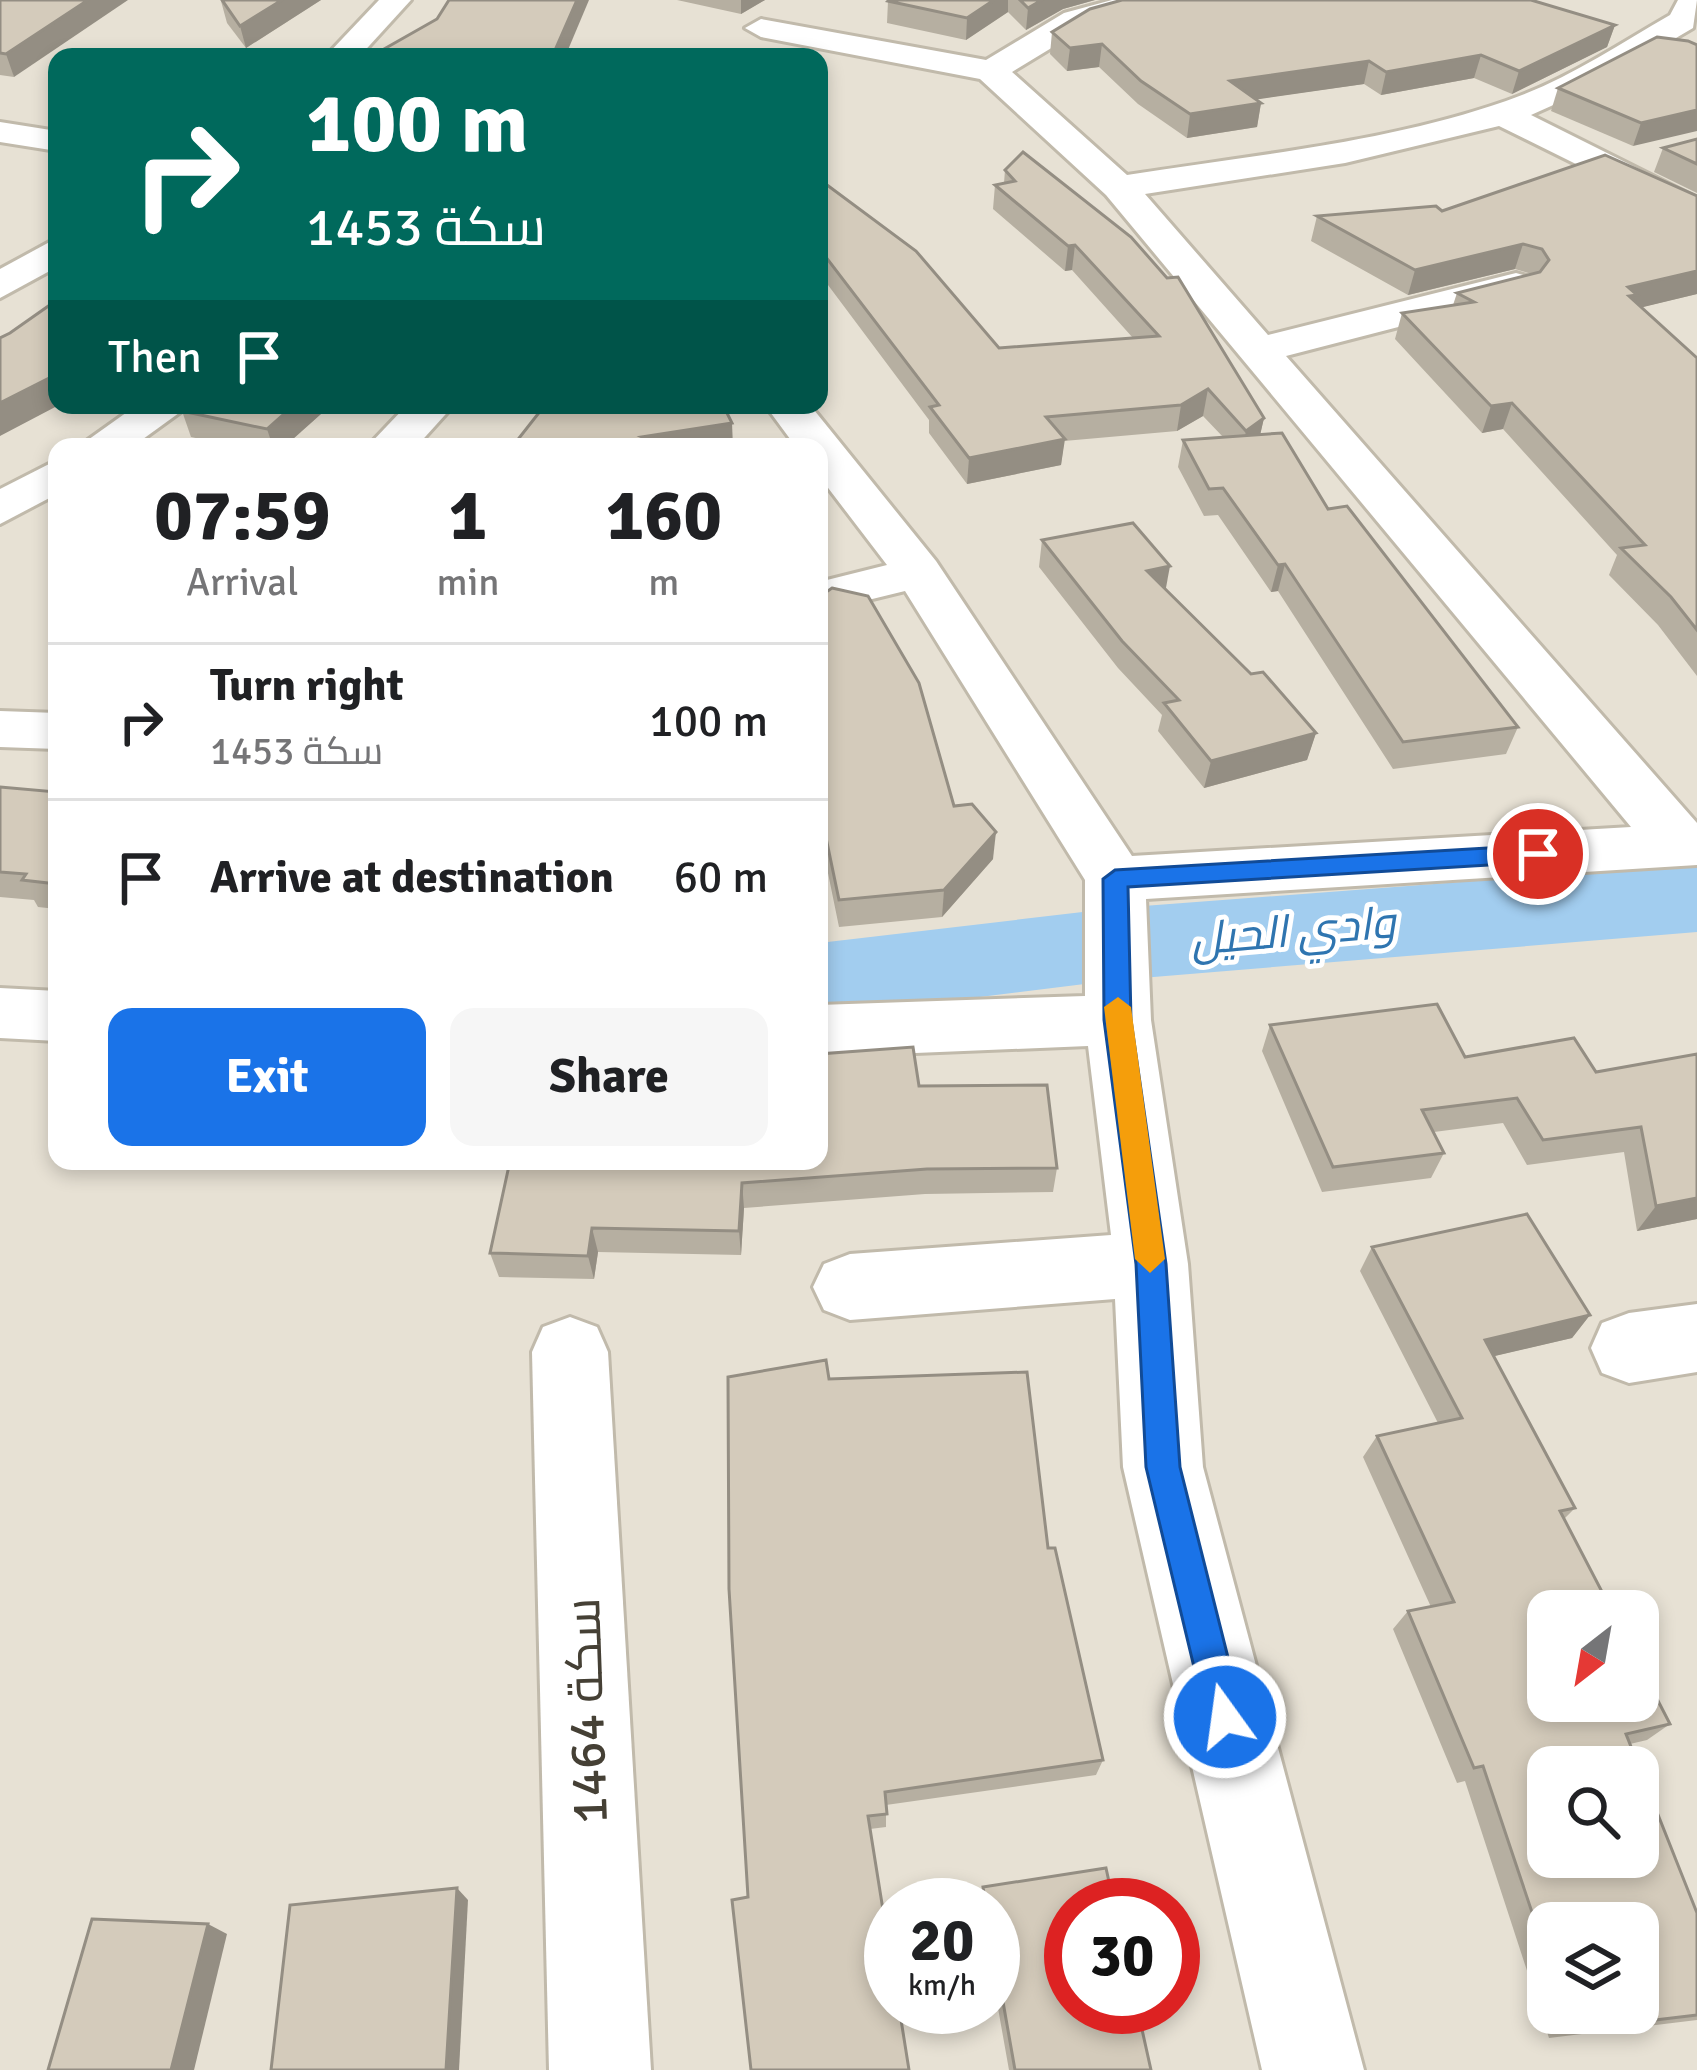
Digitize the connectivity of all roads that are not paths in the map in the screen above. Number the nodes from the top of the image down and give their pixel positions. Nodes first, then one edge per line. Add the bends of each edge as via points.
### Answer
1 (396, 0) edge
2 (792, 0) edge
3 (1146, 0) edge
4 (1691, 15) edge
5 (761, 28) junction
6 (733, 47) dead end
7 (353, 48) edge
8 (991, 71) junction
9 (1500, 113) junction
10 (0, 132) edge
11 (48, 140) edge
12 (1653, 156) dead end
13 (1610, 168) junction
14 (1119, 187) junction
15 (1697, 212) edge
16 (48, 256) edge
17 (1516, 285) edge
18 (0, 286) edge
19 (1258, 350) junction
20 (154, 414) edge
21 (423, 414) edge
22 (794, 414) edge
23 (115, 438) edge
24 (399, 438) edge
25 (813, 438) edge
26 (828, 457) edge
27 (48, 480) edge
28 (0, 510) edge
29 (918, 572) junction
30 (828, 595) edge
31 (0, 729) edge
32 (48, 731) edge
33 (1688, 844) edge
34 (1115, 879) junction
35 (0, 1012) edge
36 (48, 1015) edge
37 (1118, 1020) junction
38 (828, 1031) edge
39 (1151, 1264) junction
40 (850, 1287) dead end
41 (570, 1352) dead end
42 (599, 2070) edge
43 (1313, 2070) edge

1 - 7 street
2 - 5 street
3 - 8 street via 1075,20
4 - 9 street via 1560,91
5 - 6 street
5 - 8 street
8 - 14 street
9 - 13 street
9 - 14 street
10 - 11 street
12 - 13 street
13 - 15 street
14 - 19 street
16 - 18 street
17 - 19 street
19 - 33 street
20 - 23 street
21 - 24 street
22 - 25 street
26 - 29 street
27 - 28 street
29 - 30 street
29 - 34 street
31 - 32 street
33 - 34 street
34 - 37 street
35 - 36 street
37 - 38 street
37 - 39 street
39 - 40 street
39 - 43 street via 1163,1467
41 - 42 street, سكة 1464

